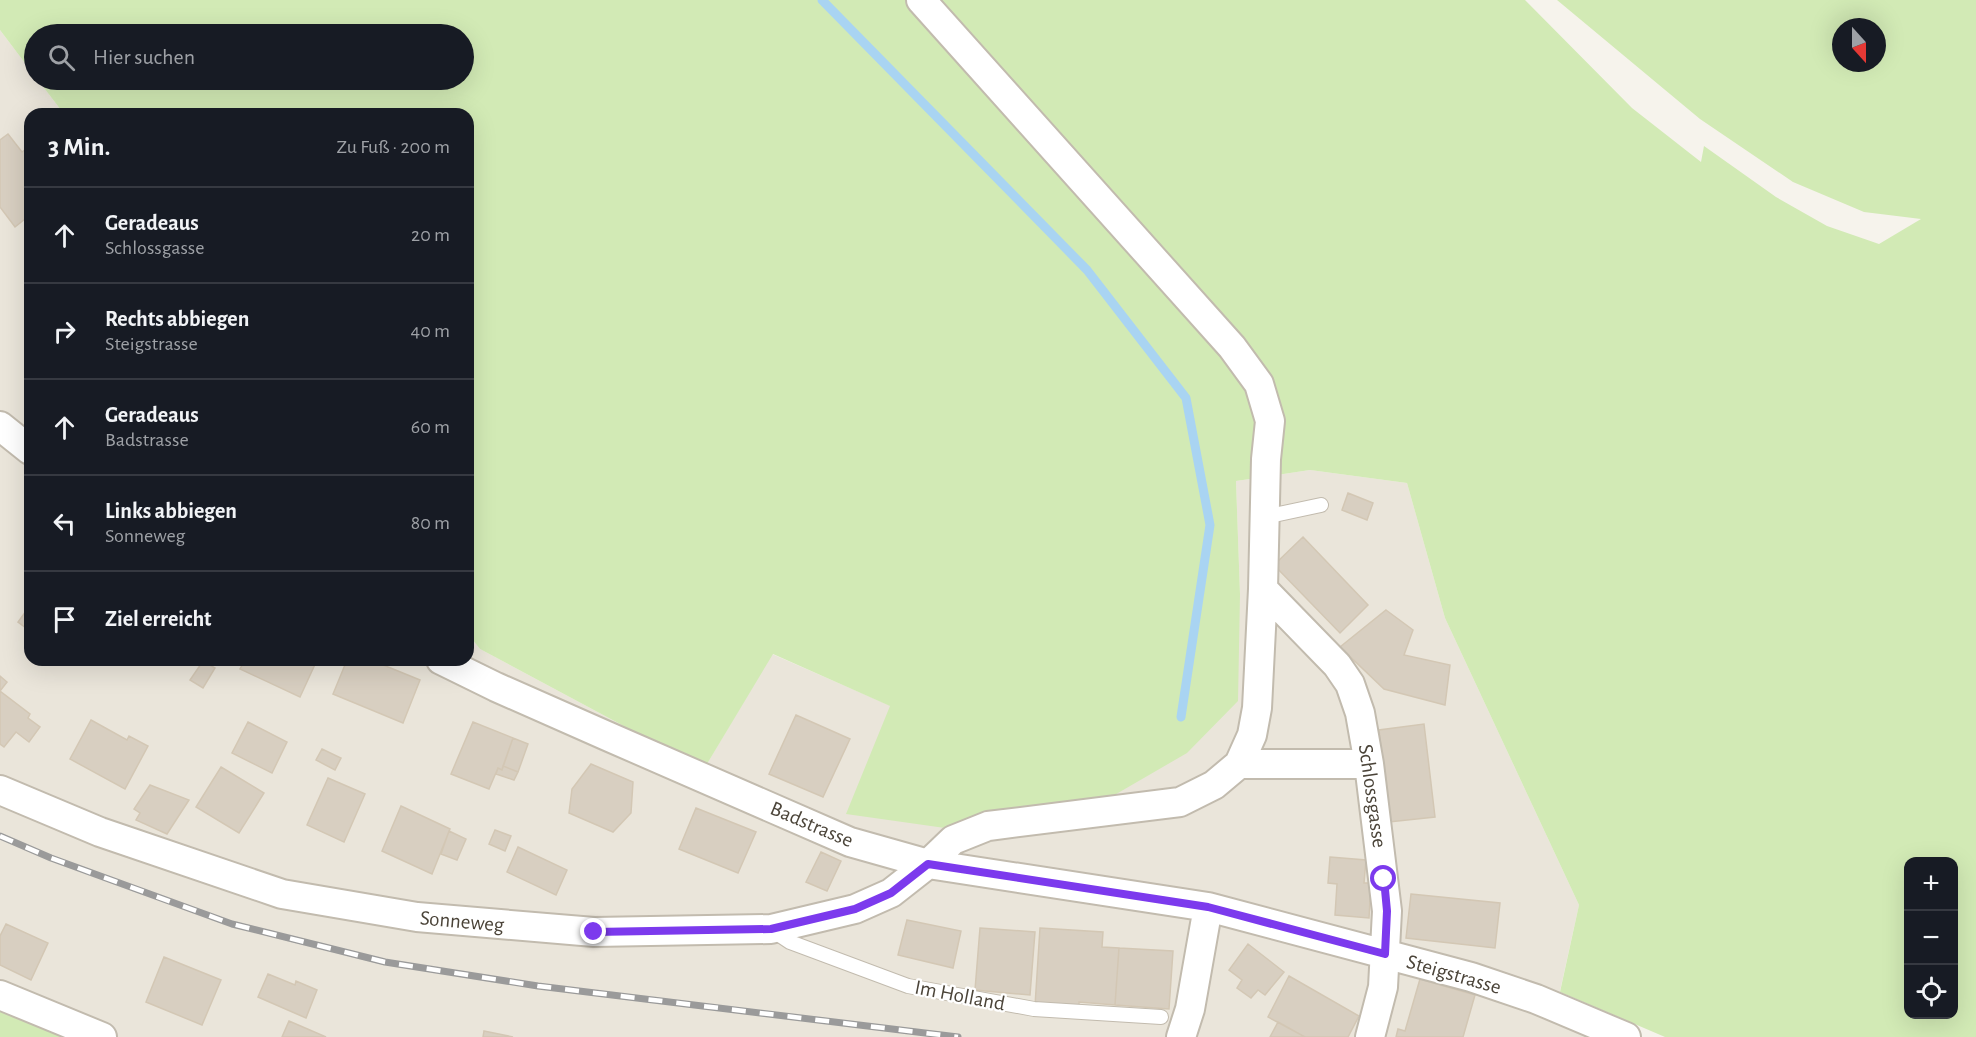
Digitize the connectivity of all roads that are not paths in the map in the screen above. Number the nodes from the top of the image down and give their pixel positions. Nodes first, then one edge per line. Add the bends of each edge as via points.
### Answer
1 (921, 0) edge
2 (0, 426) edge
3 (24, 445) edge
4 (1321, 505) dead end
5 (1265, 517) junction
6 (1263, 589) junction
7 (454, 666) edge
8 (1239, 764) junction
9 (1369, 764) junction
10 (0, 790) edge
11 (928, 864) junction
12 (1208, 907) junction
13 (771, 929) junction
14 (1385, 954) junction
15 (0, 995) edge
16 (1161, 1017) dead end
17 (102, 1037) edge
18 (1181, 1037) edge
19 (1370, 1037) edge
20 (1626, 1037) edge

1 - 5 street via 1232,348 1259,384 1270,421
2 - 3 street
4 - 5 lane
5 - 6 street
6 - 8 street via 1257,708 1252,735
6 - 9 street, Schlossgasse via 1350,684 1360,713
7 - 11 street, Badstrasse via 850,842
8 - 9 street
8 - 11 street, Sonneweg via 1214,785 1180,802 988,826 953,840
9 - 14 street, Schlossgasse via 1386,900
10 - 13 street, Sonneweg via 100,832 282,894 417,917 594,932
11 - 12 street, Badstrasse
11 - 13 street, Sonneweg via 891,893 855,909
12 - 14 street, Steigstrasse
12 - 18 street via 1190,1009
13 - 16 lane, Im Holland via 790,942 908,986 1034,1009
14 - 19 street, Schlossgasse via 1383,987
14 - 20 street, Steigstrasse via 1536,999
15 - 17 street

